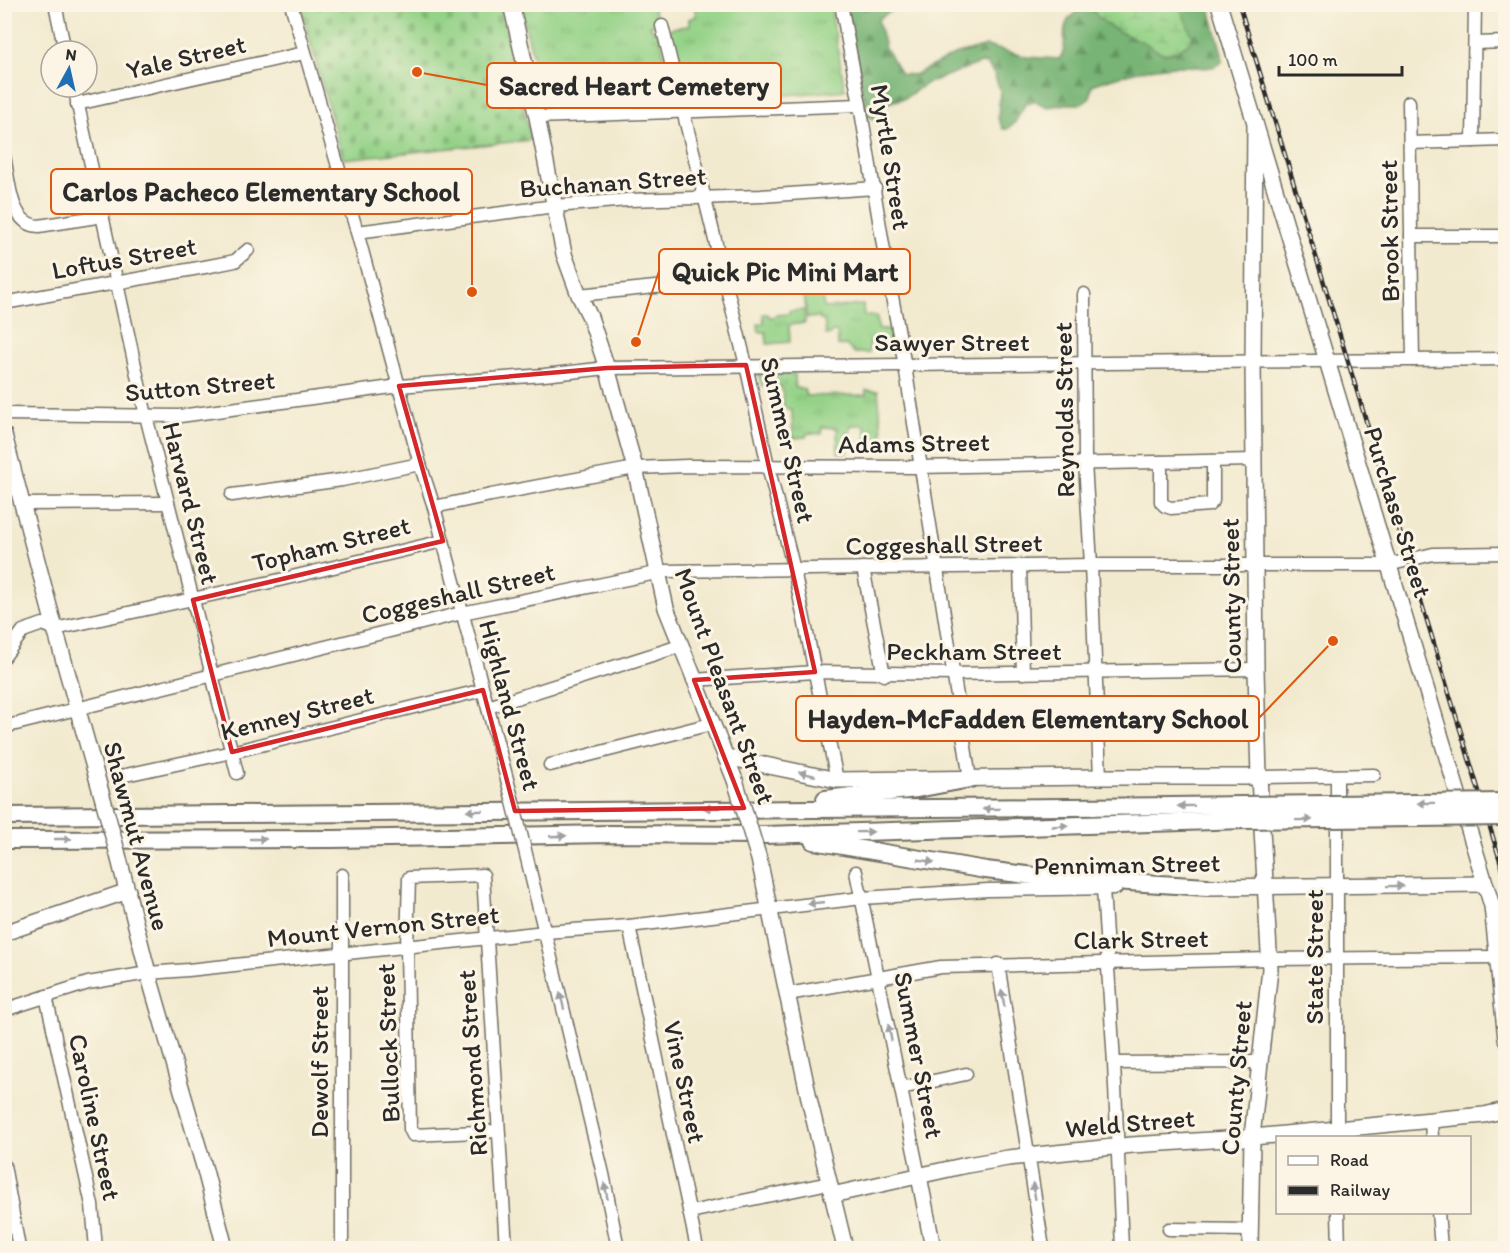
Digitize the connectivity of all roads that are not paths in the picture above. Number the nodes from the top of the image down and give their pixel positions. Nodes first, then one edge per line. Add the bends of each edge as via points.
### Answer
1 (55, 4) edge
2 (291, 4) edge
3 (512, 4) edge
4 (841, 4) edge
5 (1219, 4) edge
6 (1475, 4) edge
7 (662, 26) dead end
8 (62, 39) edge
9 (1506, 42) edge
10 (1475, 43) junction
11 (304, 53) junction
12 (76, 99) edge
13 (1409, 102) dead end
14 (77, 104) junction
15 (860, 105) junction
16 (683, 112) junction
17 (537, 117) junction
18 (1255, 124) junction
19 (1506, 140) edge
20 (1473, 141) junction
21 (1410, 143) junction
22 (4, 156) edge
23 (875, 188) junction
24 (1276, 190) junction
25 (1254, 193) junction
26 (705, 197) junction
27 (555, 206) junction
28 (103, 216) junction
29 (357, 232) junction
30 (1411, 236) junction
31 (1506, 236) edge
32 (248, 250) dead end
33 (888, 275) junction
34 (117, 284) junction
35 (726, 284) junction
36 (1084, 294) dead end
37 (579, 295) junction
38 (4, 303) edge
39 (1506, 358) edge
40 (1413, 360) junction
41 (1327, 361) junction
42 (1253, 362) junction
43 (1084, 364) junction
44 (746, 365) junction
45 (904, 366) junction
46 (607, 368) junction
47 (399, 387) junction
48 (4, 414) edge
49 (146, 416) junction
50 (4, 435) edge
51 (1254, 459) junction
52 (1213, 461) junction
53 (1085, 462) junction
54 (1161, 462) junction
55 (420, 464) junction
56 (768, 466) junction
57 (919, 467) junction
58 (635, 468) junction
59 (232, 495) dead end
60 (167, 503) junction
61 (23, 504) junction
62 (434, 507) junction
63 (443, 541) junction
64 (1506, 553) edge
65 (1020, 565) junction
66 (1091, 565) junction
67 (1388, 565) junction
68 (1255, 566) junction
69 (937, 567) junction
70 (863, 568) junction
71 (794, 570) junction
72 (657, 572) junction
73 (193, 600) junction
74 (462, 613) junction
75 (55, 629) junction
76 (680, 646) junction
77 (4, 657) edge
78 (1256, 669) junction
79 (815, 672) junction
80 (1023, 673) junction
81 (1095, 673) junction
82 (954, 674) junction
83 (211, 675) junction
84 (884, 675) junction
85 (693, 680) junction
86 (483, 690) junction
87 (488, 706) junction
88 (77, 708) junction
89 (711, 724) junction
90 (4, 727) edge
91 (232, 752) junction
92 (726, 757) junction
93 (550, 765) dead end
94 (237, 772) dead end
95 (1374, 775) dead end
96 (121, 776) dead end
97 (1337, 776) junction
98 (1100, 777) junction
99 (1259, 777) junction
100 (970, 779) junction
101 (837, 780) junction
102 (1506, 802) edge
103 (757, 808) junction
104 (1245, 813) junction
105 (4, 816) edge
106 (1506, 817) edge
107 (1416, 818) junction
108 (1506, 829) edge
109 (765, 836) junction
110 (4, 840) edge
111 (856, 872) dead end
112 (342, 875) dead end
113 (483, 875) joint
114 (1485, 884) junction
115 (1207, 887) junction
116 (1266, 887) junction
117 (1337, 887) junction
118 (1103, 888) junction
119 (128, 891) junction
120 (862, 898) junction
121 (770, 908) junction
122 (629, 926) junction
123 (545, 932) junction
124 (4, 933) edge
125 (487, 938) junction
126 (407, 947) junction
127 (342, 953) junction
128 (1497, 957) junction
129 (1337, 958) junction
130 (1270, 959) junction
131 (1108, 962) junction
132 (998, 964) junction
133 (148, 973) junction
134 (879, 978) junction
135 (788, 994) junction
136 (46, 996) junction
137 (4, 1010) edge
138 (1506, 1039) edge
139 (1259, 1062) junction
140 (1114, 1063) junction
141 (966, 1074) dead end
142 (901, 1088) junction
143 (1506, 1110) edge
144 (1431, 1120) junction
145 (498, 1131) junction
146 (1337, 1133) edge
147 (1432, 1136) edge
148 (1252, 1137) junction
149 (1117, 1147) junction
150 (1028, 1156) junction
151 (4, 1165) edge
152 (919, 1176) junction
153 (830, 1189) junction
154 (690, 1212) junction
155 (1338, 1214) edge
156 (1438, 1214) edge
157 (1169, 1229) dead end
158 (1251, 1230) junction
159 (19, 1248) edge
160 (96, 1248) edge
161 (225, 1248) edge
162 (342, 1248) edge
163 (507, 1248) edge
164 (618, 1248) edge
165 (697, 1248) edge
166 (844, 1248) edge
167 (933, 1248) edge
168 (1043, 1248) edge
169 (1122, 1248) edge
170 (1251, 1248) edge
171 (1339, 1248) edge
172 (1441, 1248) edge

1 - 8 street
2 - 11 street, Highland Street
3 - 17 main road, Mount Pleasant Street
4 - 15 street, Myrtle Street
5 - 18 main road, Purchase Street
6 - 10 street
7 - 16 street, Summer Street
9 - 10 street
10 - 20 street
11 - 14 street, Yale Street
11 - 29 street, Highland Street
12 - 14 street, Harvard Street
13 - 21 street, Brook Street
14 - 28 street, Harvard Street
15 - 16 street
15 - 23 street, Myrtle Street
16 - 17 street
16 - 26 street, Summer Street
17 - 27 main road, Mount Pleasant Street
18 - 24 main road, Purchase Street
18 - 25 main road, County Street
19 - 20 street
20 - 21 street
21 - 30 street, Brook Street
22 - 28 street via 12,199 24,222 39,226
23 - 26 street, Buchanan Street
23 - 33 street, Myrtle Street
24 - 25 main road
24 - 41 main road, Purchase Street
25 - 42 main road, County Street
26 - 27 street, Buchanan Street
26 - 35 street, Summer Street
27 - 29 street, Buchanan Street
27 - 37 main road, Mount Pleasant Street via 564,254
28 - 34 street, Harvard Street
29 - 47 street, Highland Street
30 - 31 street
30 - 40 street, Brook Street
32 - 34 street, Loftus Street via 234,261
33 - 35 street
33 - 45 street, Myrtle Street
34 - 38 street, Loftus Street
34 - 49 street, Harvard Street
35 - 37 street via 654,286
35 - 44 street, Summer Street
36 - 43 street, Reynolds Street
37 - 46 main road, Mount Pleasant Street
39 - 40 street, Sawyer Street
40 - 41 street, Sawyer Street
41 - 42 street, Sawyer Street
41 - 67 main road, Purchase Street
42 - 43 street, Sawyer Street
42 - 51 main road, County Street
43 - 45 street, Sawyer Street
43 - 53 street, Reynolds Street
44 - 45 street, Sawyer Street
44 - 46 street, Sawyer Street
44 - 56 street, Summer Street
45 - 57 street, Myrtle Street
46 - 47 street, Sawyer Street
46 - 58 main road, Mount Pleasant Street
47 - 49 street, Sutton Street via 191,415
47 - 55 street, Highland Street
48 - 49 street, Sutton Street
49 - 60 street, Harvard Street
50 - 61 main road, Shawmut Avenue
51 - 52 street, Adams Street
51 - 68 main road, County Street
52 - 54 street, Adams Street
52 - 54 street via 1214,501 1209,505 1171,508 1161,502
53 - 54 street, Adams Street
53 - 57 street, Adams Street
53 - 66 street, Reynolds Street
55 - 59 street via 342,480
55 - 62 street, Highland Street
56 - 57 street, Adams Street
56 - 58 street, Adams Street
56 - 71 street, Summer Street
57 - 69 street, Myrtle Street
58 - 62 street, Adams Street
58 - 72 main road, Mount Pleasant Street
60 - 61 street
60 - 73 street, Harvard Street
61 - 75 main road, Shawmut Avenue
62 - 63 street, Highland Street
63 - 73 street, Topham Street
63 - 74 street, Highland Street
64 - 67 street, Coggeshall Street via 1433,554
65 - 66 street, Coggeshall Street
65 - 69 street, Coggeshall Street
65 - 80 street
66 - 68 street, Coggeshall Street
66 - 81 street, Reynolds Street
67 - 68 street, Coggeshall Street
67 - 114 main road, Purchase Street
68 - 78 main road, County Street
69 - 70 street, Coggeshall Street
69 - 82 street, Myrtle Street
70 - 71 street, Coggeshall Street
70 - 84 street
71 - 72 street, Coggeshall Street
71 - 79 street, Summer Street
72 - 74 street, Coggeshall Street
72 - 76 main road, Mount Pleasant Street
73 - 75 street, Topham Street
73 - 83 street, Harvard Street
74 - 83 street, Coggeshall Street
74 - 86 street, Highland Street
75 - 77 street, Topham Street via 43,624 25,630
75 - 88 main road, Shawmut Avenue
76 - 85 main road, Mount Pleasant Street
76 - 87 street
78 - 81 street, Peckham Street
78 - 99 main road, County Street
79 - 84 street, Peckham Street
79 - 85 street, Peckham Street
79 - 101 street, Summer Street
80 - 81 street, Peckham Street
80 - 82 street, Peckham Street
81 - 98 street, Reynolds Street
82 - 84 street, Peckham Street
82 - 100 street, Myrtle Street
83 - 88 street, Coggeshall Street
83 - 91 street, Harvard Street
85 - 89 main road, Mount Pleasant Street
86 - 87 street, Highland Street
86 - 91 street, Kenney Street
87 - 123 street, Highland Street, bridge
88 - 90 street, Coggeshall Street
88 - 119 main road, Shawmut Avenue, bridge
89 - 92 main road, Mount Pleasant Street
89 - 93 street
91 - 94 street, Harvard Street
91 - 96 street, Kenney Street
101 -> 92 main road
92 - 121 main road, Mount Pleasant Street, bridge via 759,858
95 - 97 street
97 - 99 street
97 - 117 street, State Street
98 - 99 main road
98 - 100 main road
99 - 116 main road, County Street
100 - 101 main road
100 - 103 highway
102 -> 104 highway, bridge
104 -> 103 highway
103 -> 105 highway
104 -> 107 highway, bridge
109 -> 104 highway
106 - 107 highway, bridge
107 - 108 highway, bridge
110 -> 109 highway
109 -> 115 highway via 1035,876
111 - 120 street, Summer Street
112 - 127 street, Dewolf Street
113 - 125 street, Richmond Street
113 - 126 street, Bullock Street via 409,878
117 -> 114 main road, Penniman Street
114 - 128 main road, Purchase Street via 1493,912
115 - 116 main road, Penniman Street
115 - 118 street, Penniman Street
116 - 117 main road, Penniman Street
116 - 130 main road, County Street
117 - 129 street, State Street
118 - 120 street, Penniman Street
118 - 131 street
119 - 124 main road
119 - 133 main road, Shawmut Avenue
120 -> 121 street, Penniman Street
120 - 134 street, Summer Street
121 - 122 street, Mount Vernon Street
121 - 135 main road, Mount Pleasant Street
122 - 123 street, Mount Vernon Street
122 - 154 street, Vine Street
123 - 125 street, Mount Vernon Street
164 -> 123 street, Highland Street
125 - 126 street, Mount Vernon Street
125 - 145 street, Richmond Street
126 - 127 street, Mount Vernon Street
126 - 145 street, Bullock Street via 410,1129 413,1135
127 - 133 street, Mount Vernon Street
127 - 162 street, Dewolf Street
128 - 129 street, Clark Street
128 - 138 main road, Purchase Street
129 - 130 street, Clark Street
129 - 146 street, State Street
130 - 131 street, Clark Street
130 - 139 main road, County Street
131 - 132 street, Clark Street
131 - 140 street
132 - 134 street, Clark Street via 940,967
150 -> 132 street
133 - 136 street, Mount Vernon Street via 88,983
133 - 161 main road, Shawmut Avenue
134 - 135 street, Clark Street
142 -> 134 street, Summer Street
135 - 153 main road, Mount Pleasant Street
136 - 137 street, Mount Vernon Street
136 - 160 street, Caroline Street via 93,1205
139 - 140 street
139 - 148 main road, County Street
140 - 149 street
141 - 142 street
142 - 152 street, Summer Street
143 - 144 main road, Weld Street
144 - 146 main road, Weld Street
144 - 147 street
145 - 163 street, Richmond Street
146 - 148 main road, Weld Street
148 - 149 main road, Weld Street
148 - 158 main road, County Street
149 - 150 main road, Weld Street
149 - 169 street
150 - 152 main road, Weld Street
168 -> 150 street
151 - 159 street
152 - 153 main road, Weld Street
152 - 167 main road, Summer Street
153 - 154 street
153 - 166 main road, Mount Pleasant Street
154 - 165 street, Vine Street
155 - 171 street
156 - 172 street
157 - 158 street
158 - 170 main road, County Street

